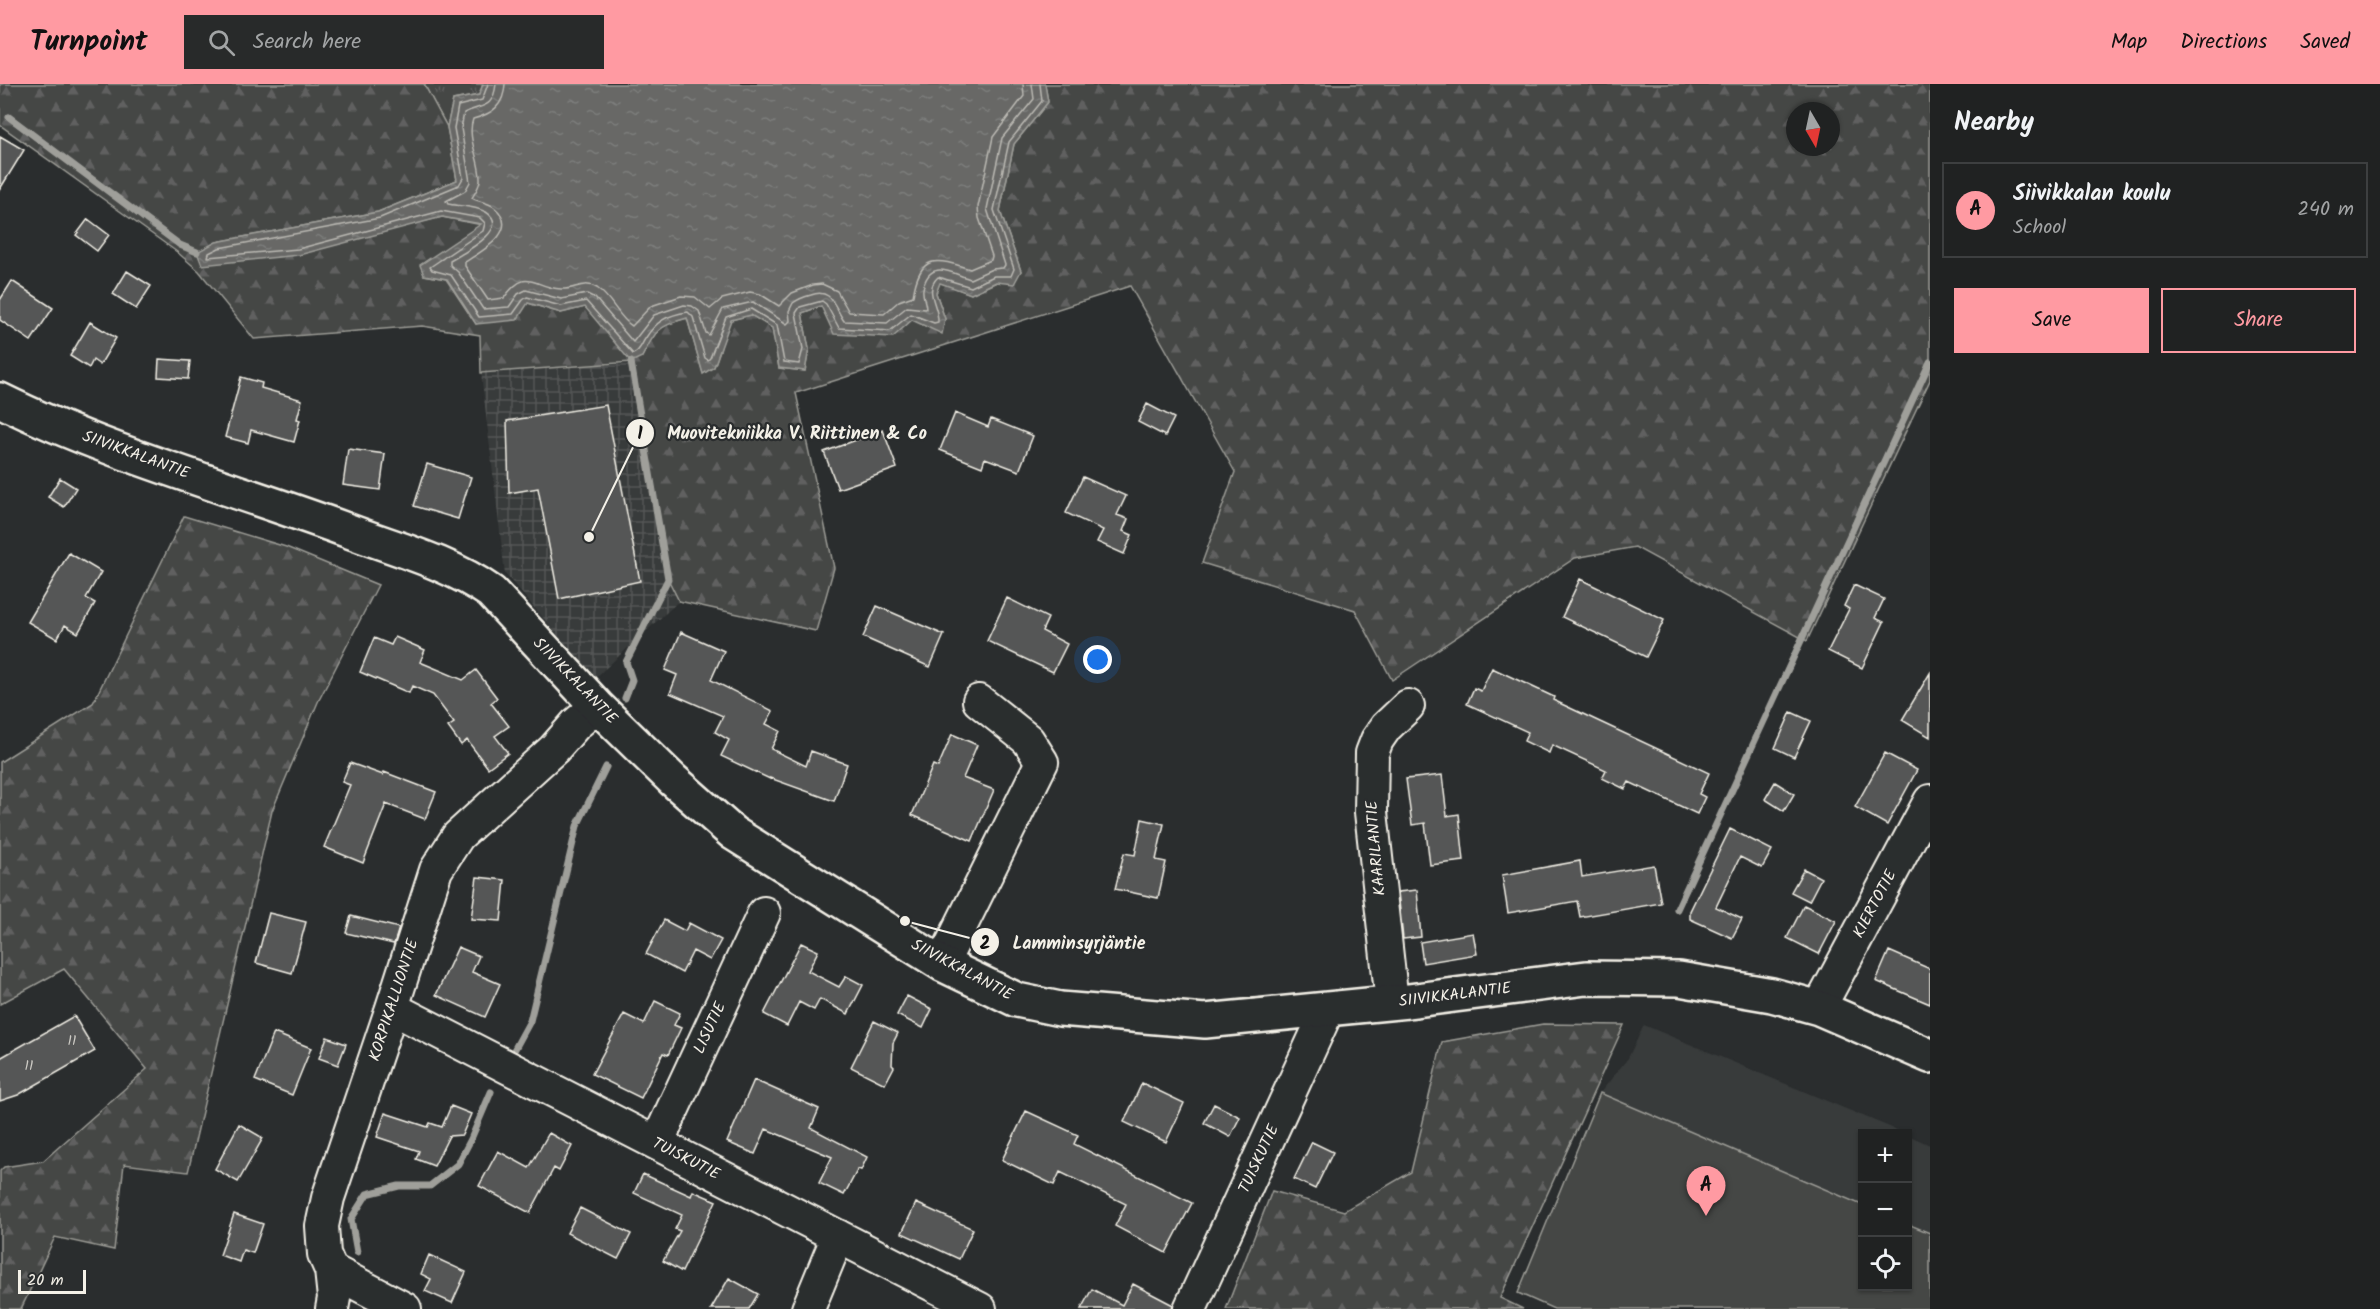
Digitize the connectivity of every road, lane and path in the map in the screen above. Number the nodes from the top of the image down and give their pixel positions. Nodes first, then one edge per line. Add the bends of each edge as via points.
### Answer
1 (0, 400) edge
2 (979, 701) dead end
3 (597, 706) junction
4 (1408, 706) dead end
5 (1930, 801) edge
6 (764, 913) dead end
7 (942, 964) junction
8 (1392, 1002) junction
9 (392, 1008) junction
10 (1820, 1008) junction
11 (1328, 1009) junction
12 (1930, 1056) edge
13 (657, 1143) junction
14 (838, 1236) junction
15 (331, 1270) junction
16 (333, 1309) edge
17 (405, 1309) edge
18 (808, 1309) edge
19 (980, 1309) edge
20 (1190, 1309) edge

1 - 3 main road, SIIVIKKALANTIE via 134,456 462,574 491,592
2 - 7 street via 1028,740 1042,762
3 - 7 main road, SIIVIKKALANTIE via 733,833
3 - 9 street, KORPIKALLIONTIE via 458,837 446,854 436,870
4 - 8 street, KAARILANTIE via 1386,727 1372,753 1371,812
5 - 10 street, KIERTOTIE
6 - 13 street, LISUTIE
7 - 11 main road, SIIVIKKALANTIE via 1017,1000 1060,1010 1205,1021
8 - 10 main road, SIIVIKKALANTIE via 1587,978 1679,979 1772,995
8 - 11 main road, SIIVIKKALANTIE
9 - 13 street, TUISKUTIE
9 - 15 street, KORPIKALLIONTIE via 328,1198 322,1226 324,1254
10 - 12 main road, SIIVIKKALANTIE
11 - 20 street, TUISKUTIE
13 - 14 street, TUISKUTIE
14 - 18 street
14 - 19 street, TUISKUTIE
15 - 16 street, KORPIKALLIONTIE
15 - 17 street

